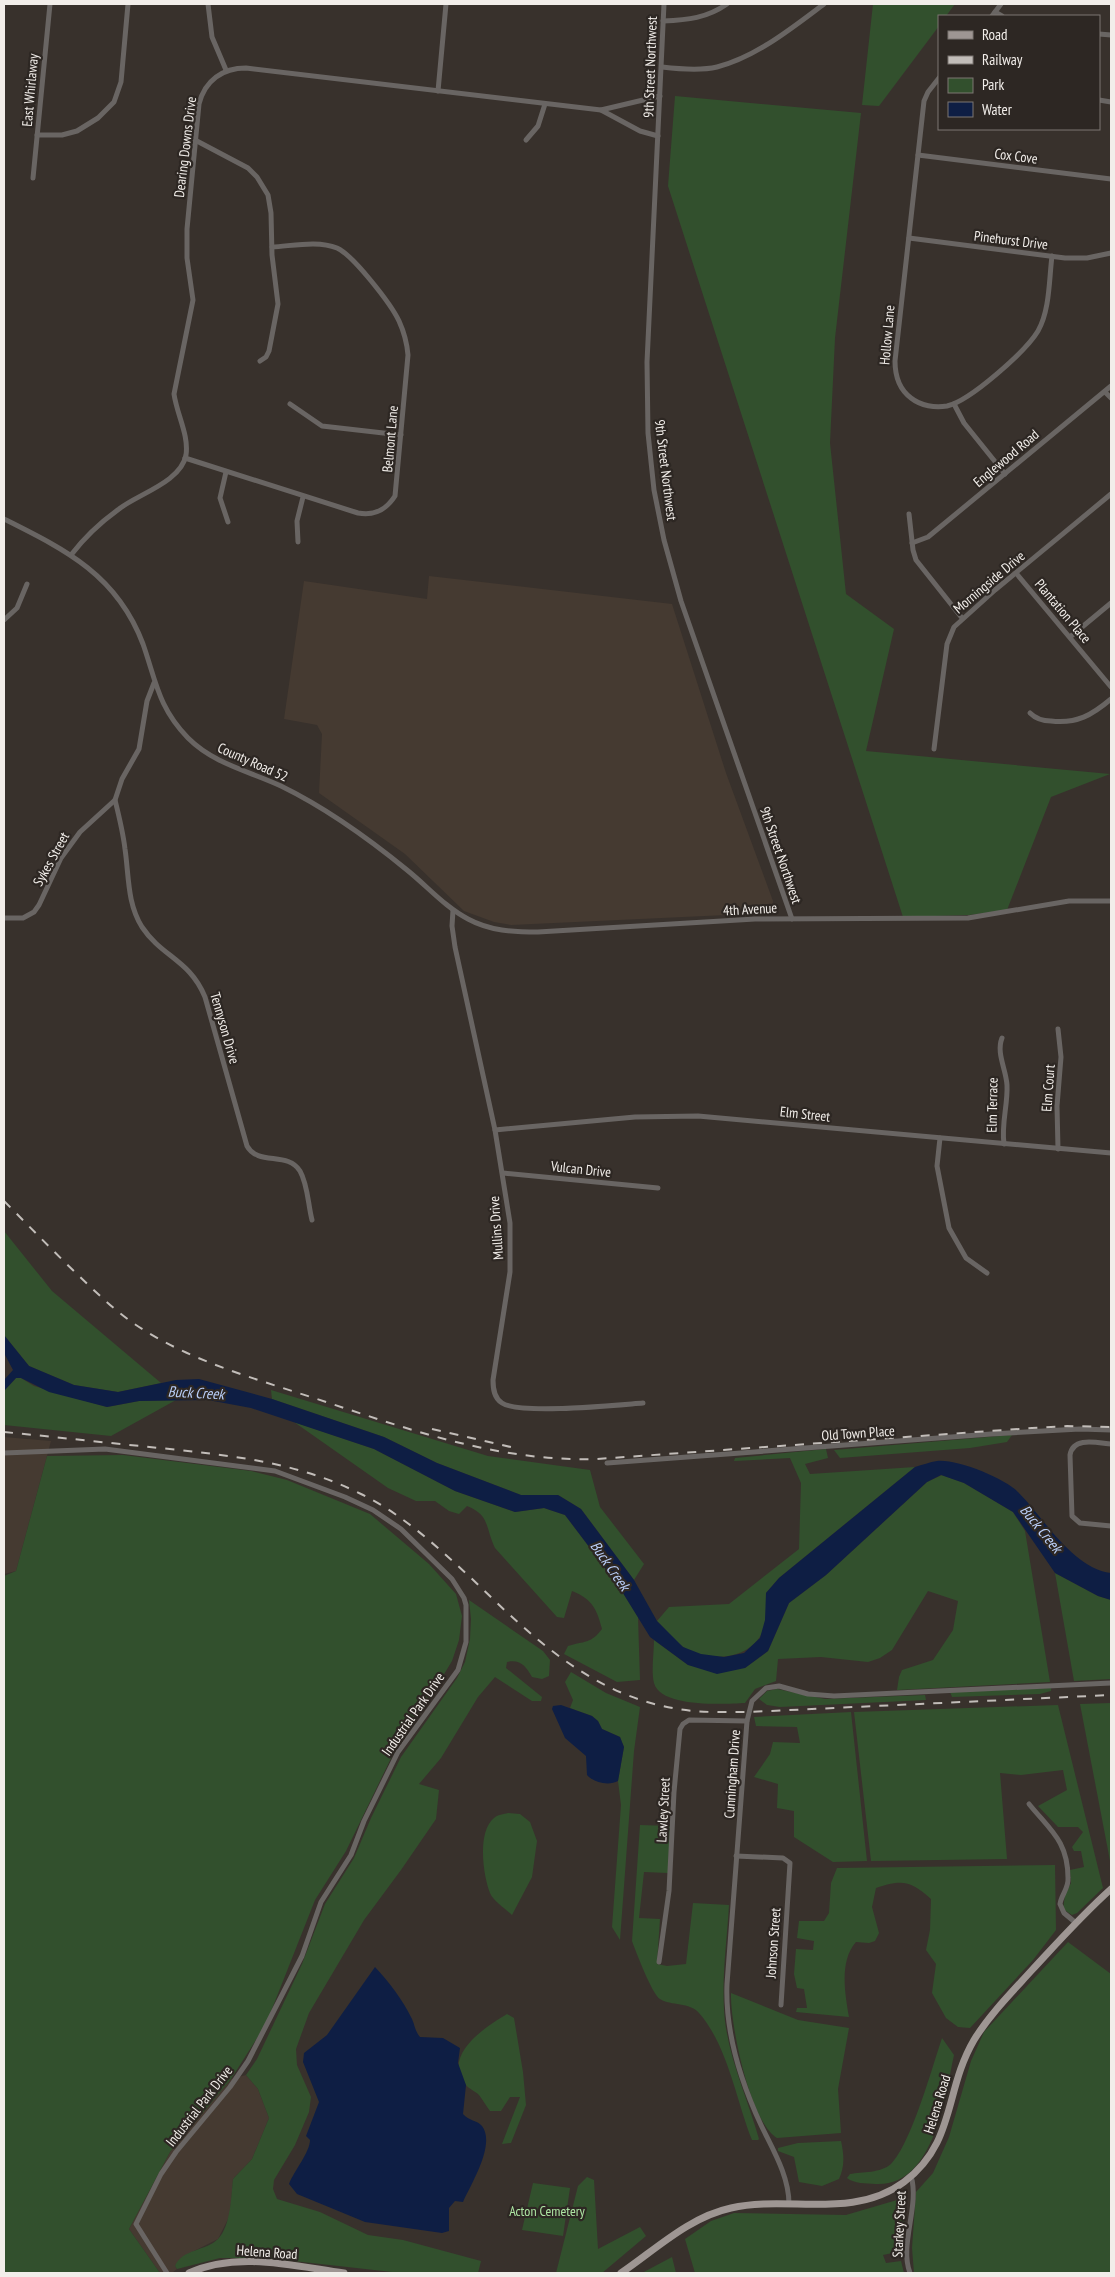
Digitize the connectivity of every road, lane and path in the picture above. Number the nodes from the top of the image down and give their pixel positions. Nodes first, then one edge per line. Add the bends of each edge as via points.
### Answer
1 (50, 4) edge
2 (128, 4) edge
3 (208, 4) edge
4 (446, 4) edge
5 (664, 4) edge
6 (727, 4) edge
7 (824, 4) edge
8 (1001, 4) edge
9 (994, 14) edge
10 (663, 21) junction
11 (662, 67) junction
12 (226, 70) junction
13 (938, 79) edge
14 (438, 91) junction
15 (660, 96) junction
16 (545, 104) junction
17 (601, 110) junction
18 (37, 136) junction
19 (658, 136) junction
20 (195, 140) junction
21 (526, 140) dead end
22 (918, 155) junction
23 (33, 178) dead end
24 (1111, 179) edge
25 (909, 238) junction
26 (272, 247) junction
27 (1111, 253) edge
28 (1052, 256) junction
29 (260, 361) dead end
30 (1111, 386) edge
31 (1105, 392) junction
32 (1111, 398) edge
33 (290, 404) dead end
34 (954, 404) junction
35 (401, 435) junction
36 (185, 458) junction
37 (226, 472) junction
38 (1005, 474) junction
39 (1111, 494) edge
40 (303, 497) junction
41 (909, 514) dead end
42 (4, 519) edge
43 (228, 522) dead end
44 (298, 542) dead end
45 (912, 543) junction
46 (71, 555) junction
47 (1016, 573) junction
48 (27, 584) dead end
49 (1111, 603) edge
50 (962, 618) junction
51 (4, 620) edge
52 (1070, 637) junction
53 (154, 683) junction
54 (1111, 688) edge
55 (1111, 699) edge
56 (1030, 713) dead end
57 (934, 749) dead end
58 (115, 800) junction
59 (1111, 901) edge
60 (453, 910) junction
61 (4, 918) edge
62 (792, 919) junction
63 (1058, 1029) dead end
64 (1002, 1038) dead end
65 (495, 1130) junction
66 (940, 1138) junction
67 (1004, 1144) junction
68 (1058, 1149) junction
69 (1111, 1153) edge
70 (503, 1173) junction
71 (658, 1188) dead end
72 (312, 1220) dead end
73 (987, 1273) dead end
74 (495, 1396) junction
75 (643, 1403) dead end
76 (494, 1404) dead end
77 (1111, 1430) edge
78 (1111, 1444) edge
79 (4, 1453) edge
80 (607, 1463) dead end
81 (1111, 1526) edge
82 (1111, 1683) edge
83 (747, 1721) junction
84 (1029, 1804) dead end
85 (736, 1856) junction
86 (1111, 1889) edge
87 (1076, 1923) junction
88 (659, 1962) dead end
89 (781, 2005) dead end
90 (911, 2176) junction
91 (789, 2204) junction
92 (167, 2273) edge
93 (189, 2273) edge
94 (344, 2273) edge
95 (621, 2273) edge
96 (910, 2273) edge

1 - 18 street, East Whirlaway
2 - 18 street via 121,82 114,102 77,132
3 - 12 street via 212,37
4 - 14 street
5 - 10 street, 9th Street Northwest
6 - 10 street via 697,19
7 - 11 street via 768,43 719,67
8 - 9 street
10 - 11 street, 9th Street Northwest
11 - 15 street, 9th Street Northwest
12 - 14 street via 254,69
12 - 20 street, Dearing Downs Drive via 203,91
13 - 22 street, Hollow Lane via 925,97
14 - 16 street
15 - 17 street
15 - 19 street, 9th Street Northwest
16 - 17 street
16 - 21 street via 538,126
17 - 19 street via 640,131
18 - 23 street, East Whirlaway
19 - 62 street, 9th Street Northwest via 646,393 654,490 681,602
20 - 26 street via 232,158 257,177 270,206
20 - 36 street, Dearing Downs Drive via 186,237 193,300 174,394 186,439
22 - 24 street, Cox Cove
22 - 25 street, Hollow Lane
25 - 28 street, Pinehurst Drive
25 - 34 street, Hollow Lane via 896,376 903,390 916,402 940,407
26 - 29 street via 278,312 266,357
26 - 35 street, Belmont Lane via 326,245 337,248 354,261 394,312 403,330 408,355
27 - 28 street, Pinehurst Drive via 1076,258
28 - 34 street via 1045,312 1033,339
30 - 31 street, Englewood Road
31 - 32 street
31 - 38 street, Englewood Road
33 - 35 street via 322,426
34 - 38 street via 964,423
35 - 40 street, Belmont Lane via 396,492 392,502 383,510 368,515
36 - 37 street, Belmont Lane
36 - 46 street via 169,480 116,511
37 - 40 street, Belmont Lane
37 - 43 street via 220,498
38 - 45 street, Englewood Road via 928,537
39 - 47 street, Morningside Drive
40 - 44 street via 297,515
41 - 45 street
42 - 46 street, County Road 52
45 - 50 street via 918,564
46 - 53 street, County Road 52 via 103,580 123,604 143,646
47 - 50 street, Morningside Drive
47 - 52 street, Plantation Place
48 - 51 street via 17,608
49 - 52 street
50 - 57 street, Morningside Drive via 951,632 947,644
52 - 54 street, Plantation Place
53 - 58 street via 147,701 139,749 122,779
53 - 60 street, County Road 52 via 176,724 204,751 222,762 279,785 327,812 399,863
55 - 56 street via 1090,715 1072,722 1040,720
58 - 61 street, Sykes Street via 80,832 61,858 34,912 22,918
58 - 72 street, Tennyson Drive via 130,895 137,916 154,942 189,970 200,985 247,1146 258,1156 286,1160 299,1169
59 - 62 street, 4th Avenue via 1069,901 968,918
60 - 62 street, 4th Avenue via 482,925 517,932
60 - 65 street, Mullins Drive via 454,941
63 - 68 street, Elm Court via 1061,1057
64 - 67 street, Elm Terrace via 1000,1052 1007,1085 1003,1112
65 - 66 street, Elm Street via 629,1117 681,1116
65 - 70 street, Mullins Drive
66 - 67 street, Elm Street
66 - 73 street via 937,1166 949,1228 960,1251
67 - 68 street, Elm Street
68 - 69 street, Elm Street
70 - 71 street, Vulcan Drive
70 - 74 street, Mullins Drive via 511,1258 493,1380
74 - 75 street via 507,1406 519,1408
74 - 76 street, Mullins Drive
77 - 80 street, Old Town Place via 991,1434
78 - 81 street via 1078,1443 1070,1455 1072,1516 1080,1523
79 - 92 street, Industrial Park Drive via 105,1449 275,1471 366,1506 401,1529 452,1580 466,1605 466,1642 458,1670 398,1752 351,1855 321,1902 302,1956 248,2061 230,2088 176,2152 136,2224
82 - 83 street, Cunningham Drive via 834,1696 775,1686 755,1696
83 - 85 street, Cunningham Drive
83 - 88 street, Lawley Street via 689,1720 680,1729 669,1891
84 - 87 street via 1051,1828 1063,1850 1068,1878 1060,1904 1064,1913
85 - 89 street, Johnson Street via 766,1856 786,1859 790,1863
85 - 91 street, Cunningham Drive via 727,1984 729,2024 750,2100 787,2184
86 - 87 main road, Helena Road
87 - 90 main road, Helena Road via 979,2032 962,2063 938,2143
90 - 91 main road, Helena Road via 885,2193 862,2200 828,2205
90 - 96 street, Starkey Street via 907,2262
91 - 95 main road, Helena Road via 749,2205 709,2214
93 - 94 main road, Helena Road via 214,2264 245,2261

